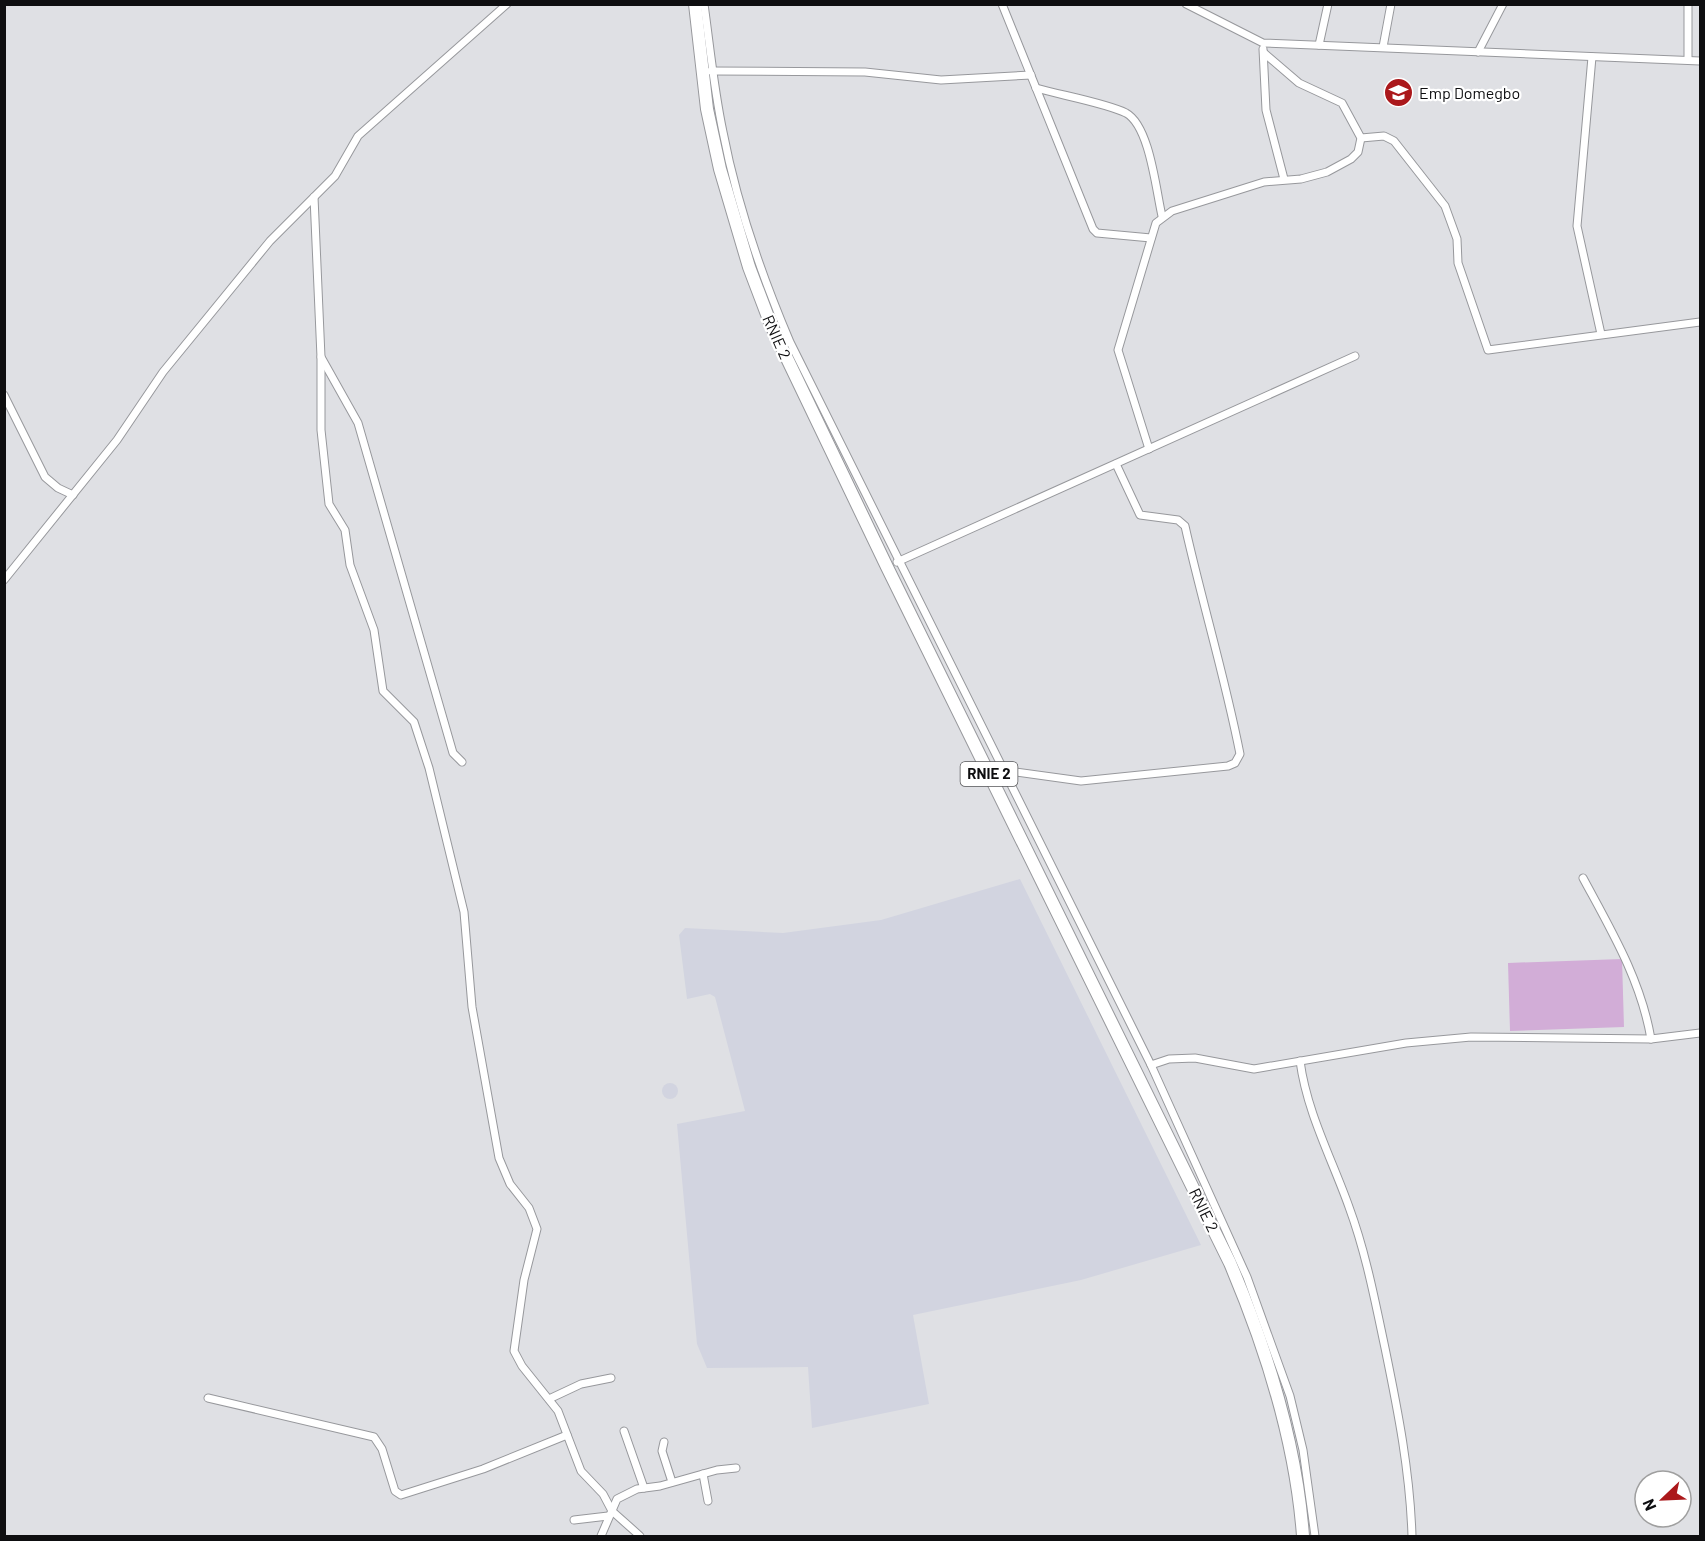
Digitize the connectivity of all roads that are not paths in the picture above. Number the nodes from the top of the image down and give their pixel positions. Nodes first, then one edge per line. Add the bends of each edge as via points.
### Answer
1 (507, 4) edge
2 (694, 4) edge
3 (704, 4) edge
4 (1002, 4) edge
5 (1186, 4) edge
6 (1328, 4) edge
7 (1391, 4) edge
8 (1503, 4) edge
9 (1688, 4) edge
10 (1263, 44) junction
11 (1319, 45) junction
12 (1383, 48) junction
13 (1478, 52) junction
14 (1264, 53) junction
15 (1592, 57) junction
16 (1688, 58) junction
17 (1701, 61) edge
18 (708, 71) junction
19 (1031, 75) junction
20 (1036, 88) junction
21 (1361, 138) junction
22 (1284, 179) junction
23 (314, 197) junction
24 (1162, 216) junction
25 (1151, 238) junction
26 (1701, 322) edge
27 (1601, 334) junction
28 (1355, 356) dead end
29 (321, 357) junction
30 (4, 395) edge
31 (1149, 449) junction
32 (1116, 464) junction
33 (73, 495) junction
34 (899, 561) junction
35 (886, 567) junction
36 (4, 580) edge
37 (462, 762) dead end
38 (987, 768) junction
39 (1003, 770) junction
40 (1583, 878) dead end
41 (1701, 1033) edge
42 (1651, 1039) junction
43 (1300, 1061) junction
44 (1151, 1065) junction
45 (611, 1378) dead end
46 (208, 1398) dead end
47 (549, 1399) junction
48 (624, 1431) dead end
49 (567, 1435) junction
50 (664, 1442) dead end
51 (736, 1468) dead end
52 (703, 1474) junction
53 (672, 1482) junction
54 (644, 1488) junction
55 (708, 1501) dead end
56 (610, 1514) junction
57 (574, 1520) dead end
58 (601, 1536) edge
59 (640, 1536) edge
60 (1303, 1536) edge
61 (1315, 1536) edge
62 (1412, 1536) edge

1 - 23 street via 358,136 335,176
2 - 18 highway, RNIE 2 / RNIE 2
3 - 18 street
4 - 19 street
5 - 10 street
6 - 11 street
7 - 12 street
8 - 13 street
9 - 16 street
10 - 11 street
10 - 14 street
11 - 12 street
12 - 13 street
13 - 15 street
14 - 21 street via 1299,83 1342,104
14 - 22 street via 1266,110
15 - 16 street
15 - 27 street via 1577,226
16 - 17 street
18 - 19 street via 866,72 941,81
18 - 34 street via 732,175 761,273 790,342
18 - 35 highway, RNIE 2 / RNIE 2 via 707,109 720,169 759,296
19 - 20 street
20 - 24 street via 1127,114 1145,142
20 - 25 street via 1093,229 1097,233
21 - 22 street via 1358,152 1351,159 1327,172
21 - 27 street via 1384,136 1394,141 1445,206 1457,239 1458,263 1488,350
22 - 24 street
23 - 29 street
23 - 33 street via 270,241 162,372 117,440
24 - 25 street
25 - 31 street via 1118,350
26 - 27 street
28 - 31 street
29 - 37 street via 358,423 453,753
29 - 47 street via 321,430 329,504 345,530 350,566 374,630 383,691 414,722 429,768 464,912 472,1007 499,1158 537,1229 524,1280 514,1351
30 - 33 street via 45,477
31 - 32 street
32 - 34 street
32 - 39 street via 1140,515 1178,520 1185,526 1224,675 1238,760 1228,766 1081,781
33 - 36 street
34 - 35 street
34 - 39 street
35 - 38 highway, RNIE 2 / RNIE 2
38 - 39 street
38 - 60 highway, RNIE 2 / RNIE 2 via 1241,1290 1280,1402 1300,1500
39 - 44 street
40 - 42 street via 1627,959 1646,1008
41 - 42 street
42 - 43 street via 1471,1037 1406,1042
43 - 44 street via 1254,1069 1195,1058 1169,1059
43 - 62 street via 1309,1103 1350,1208 1372,1287 1410,1488
44 - 61 street via 1247,1277 1280,1363 1303,1450
45 - 47 street via 581,1383
46 - 49 street via 374,1437 382,1449 395,1491 401,1495 483,1469
47 - 49 street via 558,1410
48 - 54 street
49 - 56 street via 581,1471 603,1494
50 - 53 street via 662,1451
51 - 52 street
52 - 53 street
52 - 55 street
53 - 54 street
54 - 56 street via 617,1499
56 - 57 street
56 - 58 street
56 - 59 street

